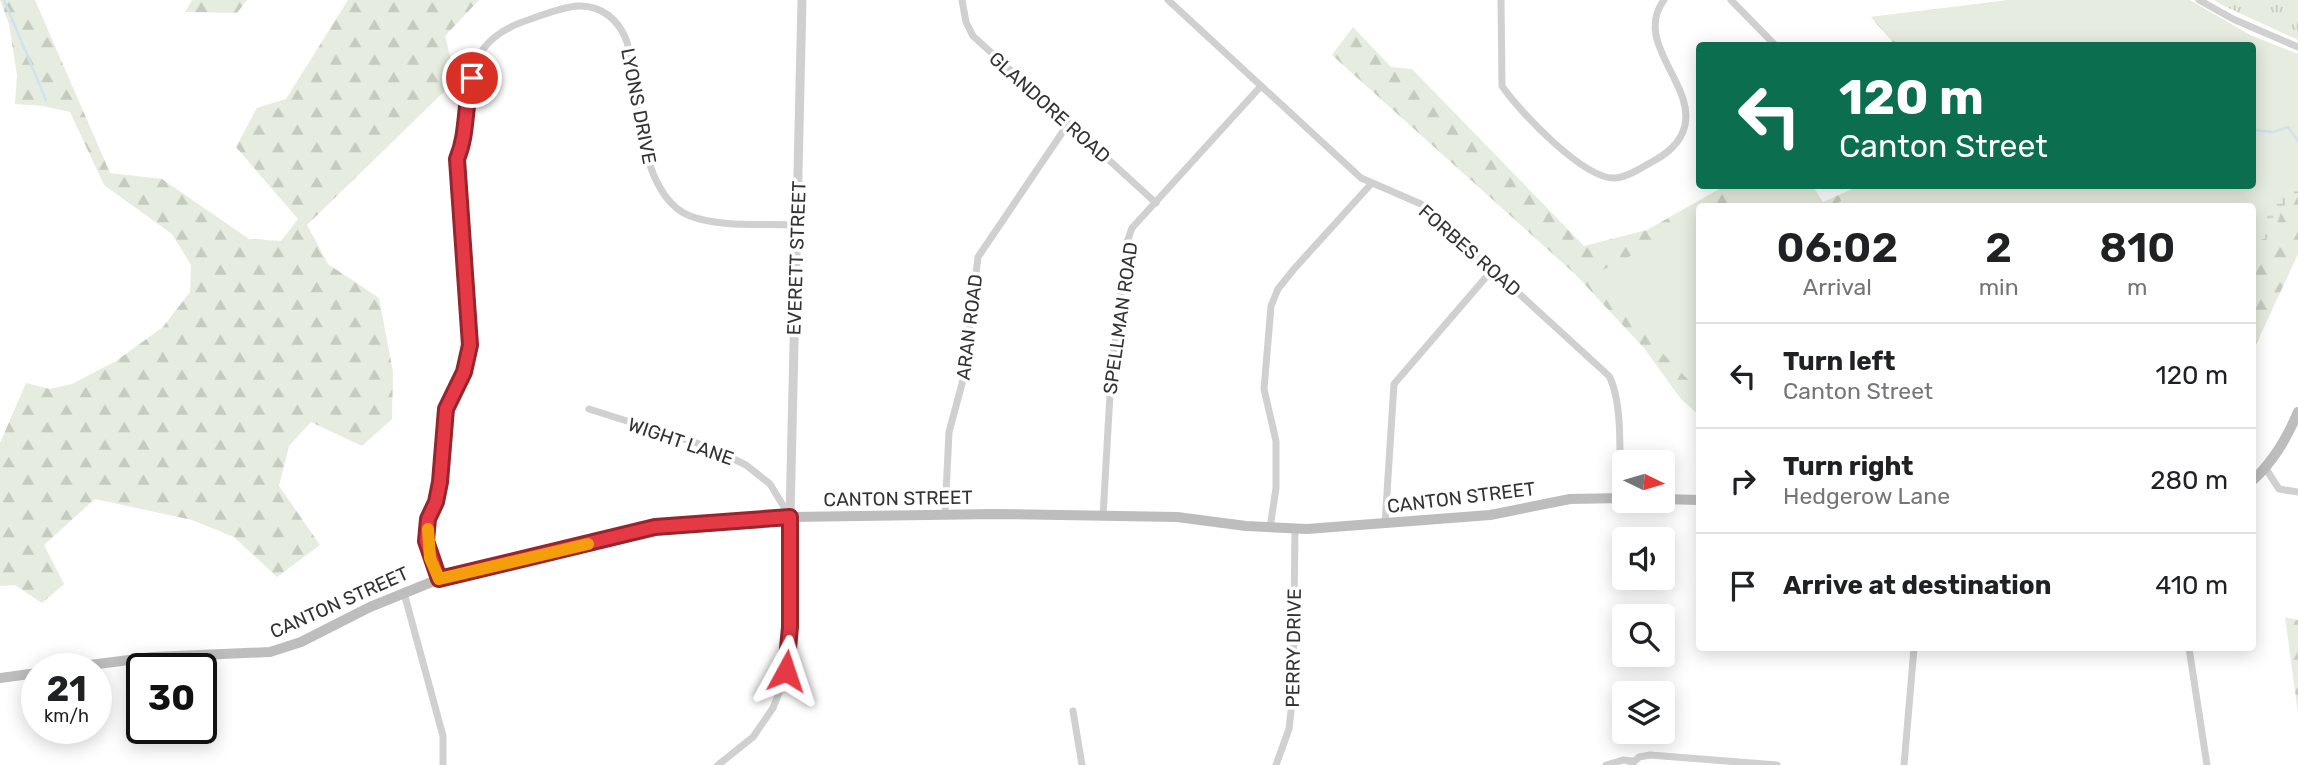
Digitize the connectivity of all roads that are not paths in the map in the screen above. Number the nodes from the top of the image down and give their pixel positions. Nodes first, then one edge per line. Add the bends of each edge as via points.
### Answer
1 (802, 0) edge
2 (962, 0) edge
3 (1168, 0) edge
4 (1501, 0) edge
5 (1664, 0) edge
6 (1731, 0) edge
7 (2199, 0) edge
8 (1772, 42) edge
9 (2298, 47) edge
10 (1261, 86) junction
11 (1068, 124) junction
12 (1371, 184) junction
13 (1156, 203) junction
14 (797, 225) junction
15 (1493, 269) junction
16 (589, 409) dead end
17 (2298, 412) edge
18 (1619, 450) edge
19 (2266, 469) junction
20 (2256, 478) edge
21 (2298, 492) edge
22 (1612, 498) edge
23 (1675, 499) edge
24 (1696, 500) edge
25 (945, 514) junction
26 (1103, 516) junction
27 (790, 517) junction
28 (1385, 524) junction
29 (1270, 528) junction
30 (1295, 529) junction
31 (439, 579) junction
32 (404, 593) junction
33 (1914, 651) edge
34 (2189, 651) edge
35 (112, 662) edge
36 (21, 675) edge
37 (0, 678) edge
38 (1073, 711) dead end
39 (1632, 763) edge
40 (443, 765) edge
41 (718, 765) edge
42 (1082, 765) edge
43 (1276, 765) edge
44 (1606, 765) edge
45 (1777, 765) edge
46 (1904, 765) edge
47 (2207, 765) edge

1 - 14 street, EVERETT STREET
2 - 11 street, GLANDORE ROAD via 973,36
3 - 10 street, FORBES ROAD
4 - 5 street via 1502,86 1567,153 1592,172 1617,178 1664,156 1685,127 1685,104 1656,32 1658,8
6 - 8 street
7 - 9 street
10 - 12 street, FORBES ROAD
10 - 13 street, SPELLMAN ROAD
11 - 13 street, GLANDORE ROAD
11 - 25 street, ARAN ROAD via 977,260 963,380 949,432
12 - 15 street, FORBES ROAD via 1421,204
12 - 29 street via 1294,269 1271,306 1264,389 1276,441
13 - 26 street, SPELLMAN ROAD via 1132,228 1127,242 1111,377
14 - 27 street, EVERETT STREET
14 - 31 street, LYONS DRIVE via 700,218 673,206 650,167 628,48 612,18 594,8 559,10 507,26 485,45 465,105 466,139 457,159 470,345 464,372 446,409 440,482 428,519 426,541
15 - 18 street, FORBES ROAD via 1609,376 1614,385
15 - 28 street via 1394,384
16 - 27 street, WIGHT LANE via 709,447 746,465 770,484
17 - 19 main road
19 - 20 main road
19 - 21 street via 2280,489
22 - 28 main road, CANTON STREET via 1570,499 1490,515
23 - 24 main road
25 - 26 main road, CANTON STREET
25 - 27 main road, CANTON STREET
26 - 29 main road, CANTON STREET via 1177,517
27 - 31 main road, CANTON STREET via 655,527
27 - 41 street via 790,627 782,685 754,737
28 - 30 main road, CANTON STREET
29 - 30 main road, CANTON STREET
30 - 43 street, PERRY DRIVE via 1293,704
31 - 32 main road, CANTON STREET
32 - 35 main road, CANTON STREET via 270,652
32 - 40 street via 443,736
33 - 46 street
34 - 47 street
36 - 37 main road
38 - 42 street
39 - 44 street via 1623,760
39 - 45 street via 1650,755

